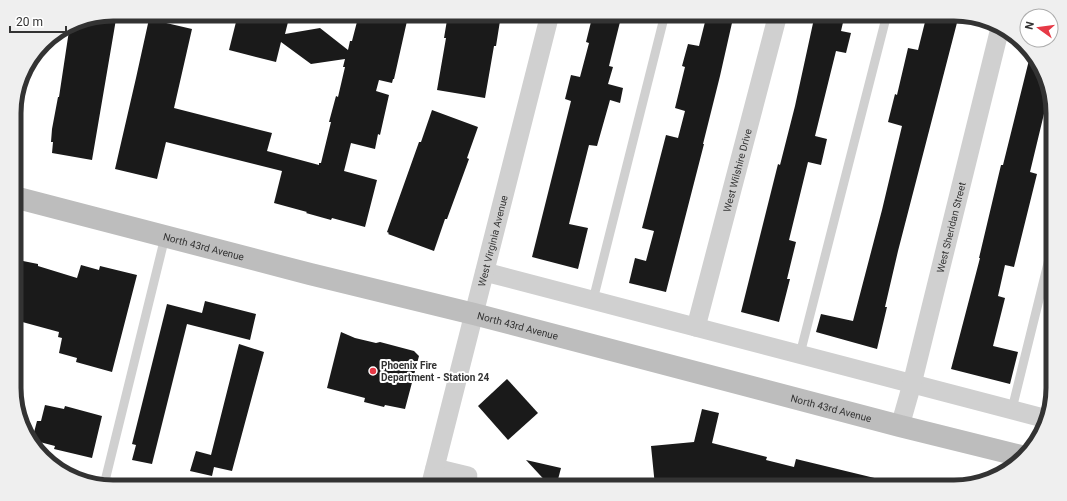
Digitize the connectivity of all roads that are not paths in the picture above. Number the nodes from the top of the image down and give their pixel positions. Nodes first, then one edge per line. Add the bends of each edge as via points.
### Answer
1 (548, 21) edge
2 (664, 21) edge
3 (776, 21) edge
4 (885, 21) edge
5 (999, 32) edge
6 (21, 199) edge
7 (165, 237) junction
8 (485, 272) junction
9 (1046, 272) edge
10 (593, 300) junction
11 (474, 314) junction
12 (696, 327) junction
13 (800, 354) junction
14 (912, 384) junction
15 (1012, 410) junction
16 (1041, 417) edge
17 (900, 426) junction
18 (1017, 455) edge
19 (435, 468) junction
20 (468, 476) dead end
21 (105, 479) edge
22 (432, 480) edge

1 - 8 street, West Virginia Avenue
2 - 10 lane
3 - 12 street, West Wilshire Drive
4 - 13 lane
5 - 14 street, West Sheridan Street
6 - 7 main road, North 43rd Avenue
7 - 11 main road, North 43rd Avenue
7 - 21 lane
8 - 10 street
8 - 11 street, West Virginia Avenue
9 - 15 lane
10 - 12 street
11 - 17 main road, North 43rd Avenue
11 - 19 street, West Virginia Avenue
12 - 13 street
13 - 14 street
14 - 15 street
14 - 17 street, West Sheridan Street
15 - 16 street
17 - 18 main road, North 43rd Avenue
19 - 20 street
19 - 22 street, West Virginia Avenue

